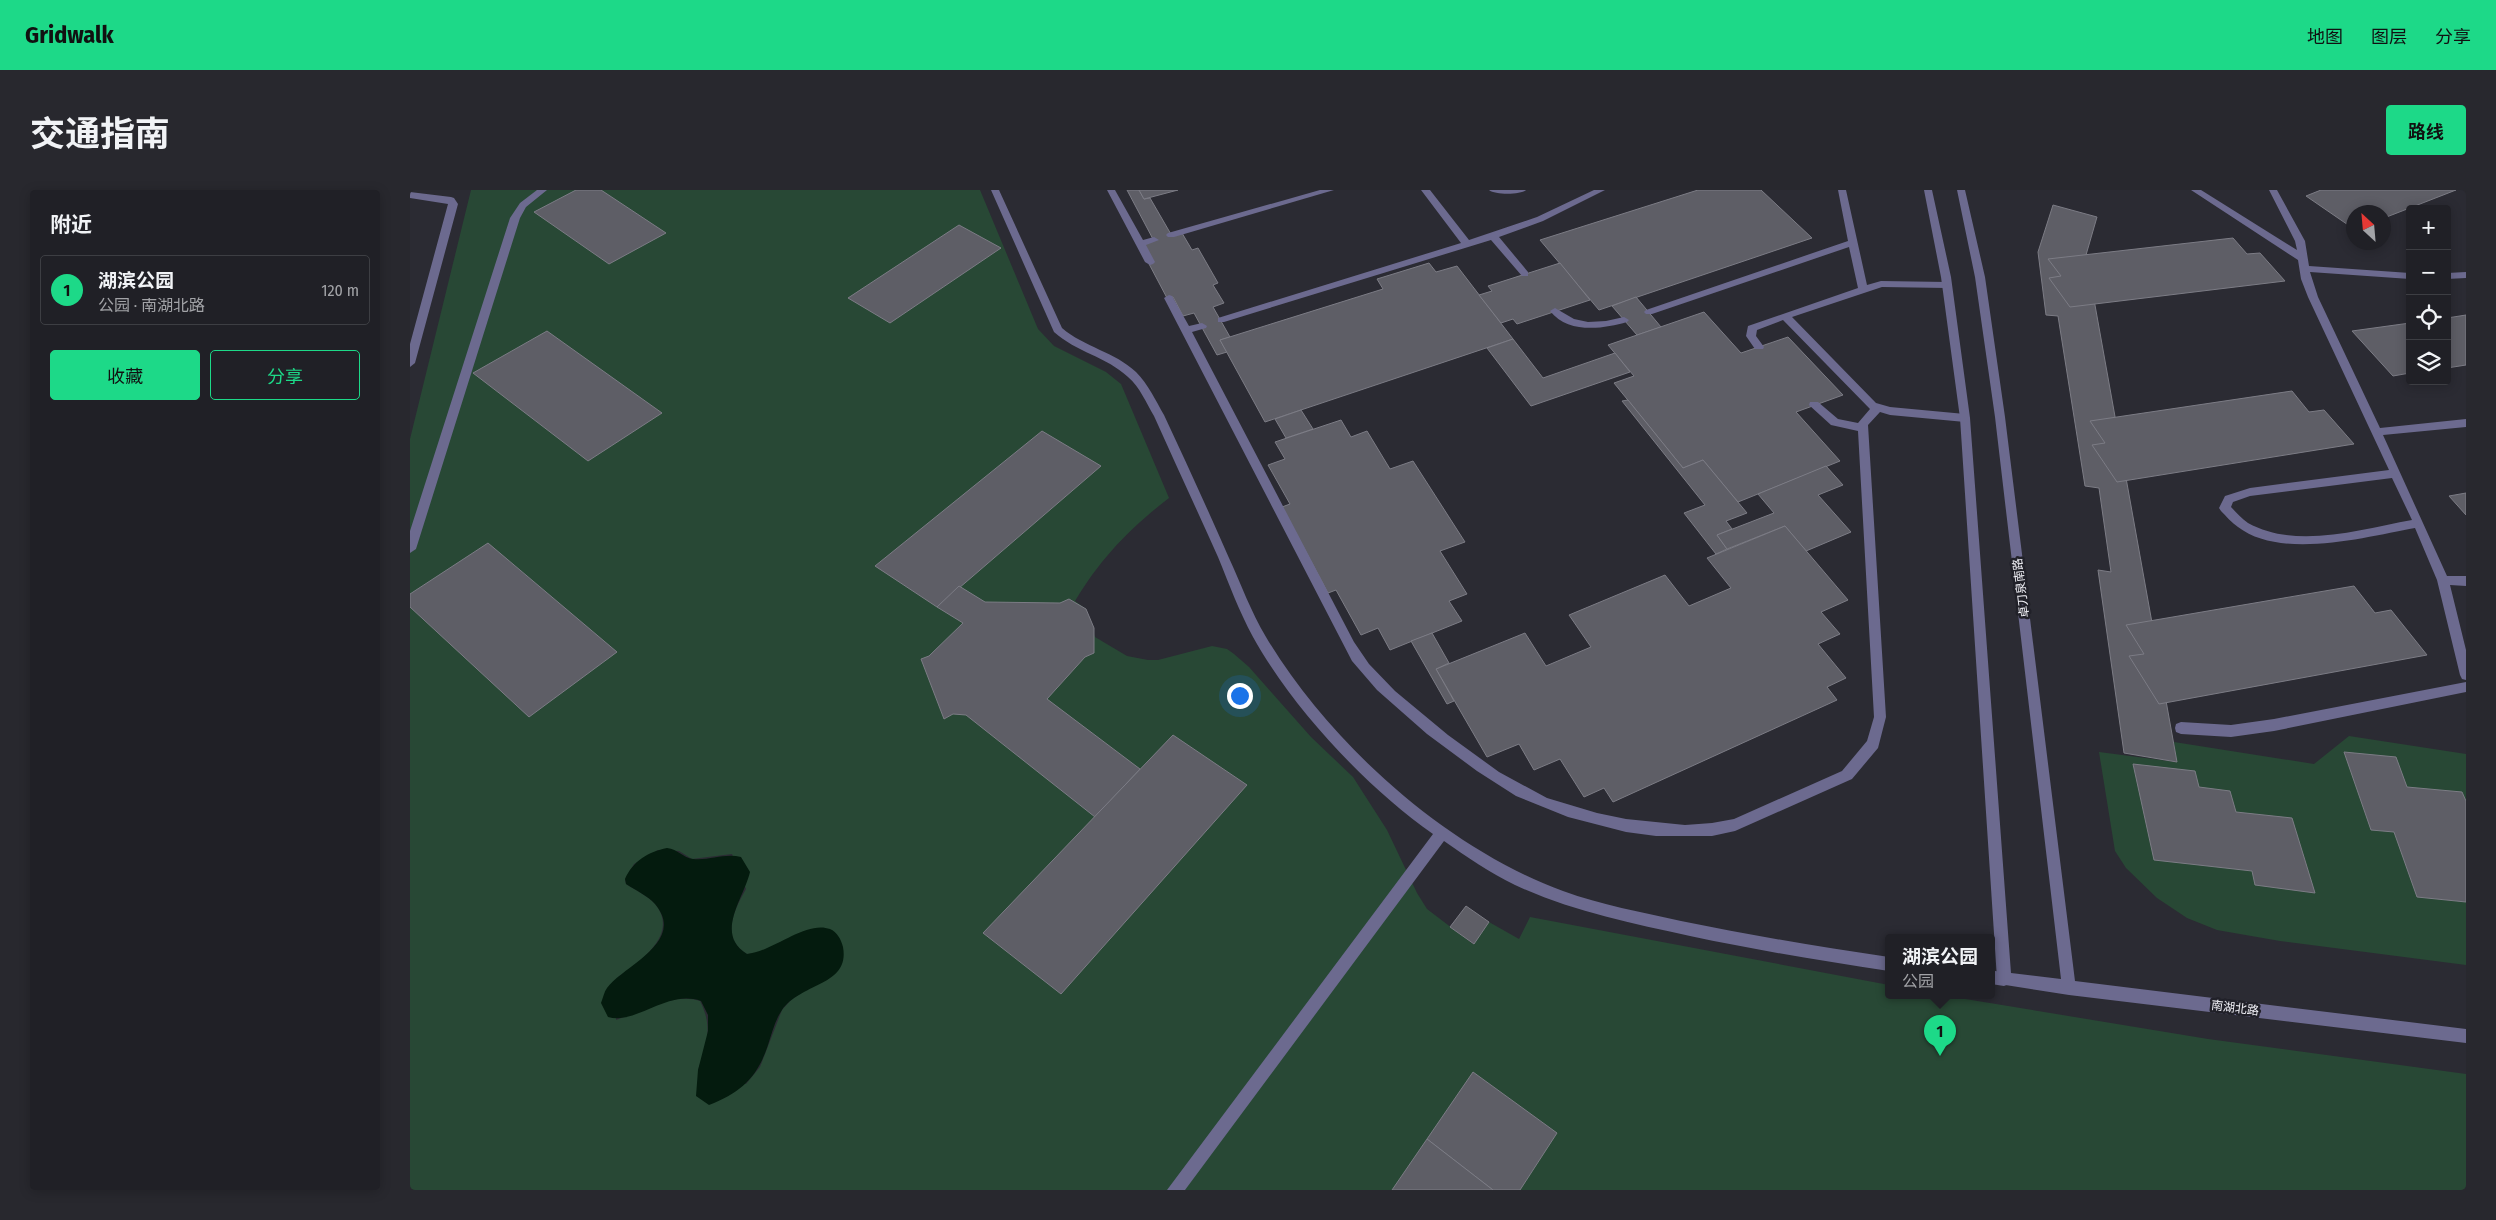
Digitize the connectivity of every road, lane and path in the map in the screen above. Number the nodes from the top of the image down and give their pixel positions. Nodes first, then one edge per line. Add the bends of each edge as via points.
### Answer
1 (543, 190) edge
2 (995, 190) edge
3 (1111, 190) edge
4 (1330, 190) edge
5 (1425, 190) edge
6 (1493, 190) edge
7 (1522, 190) edge
8 (1601, 190) edge
9 (1842, 190) edge
10 (1928, 190) edge
11 (1961, 190) edge
12 (2195, 190) edge
13 (2273, 190) edge
14 (410, 195) edge
15 (1171, 235) dead end
16 (1493, 236) junction
17 (1154, 240) dead end
18 (1854, 242) junction
19 (1140, 244) junction
20 (1467, 244) junction
21 (2302, 258) junction
22 (1150, 262) dead end
23 (2304, 269) junction
24 (1524, 274) dead end
25 (2466, 275) edge
26 (2406, 276) edge
27 (2451, 276) edge
28 (1947, 285) junction
29 (1863, 288) junction
30 (1169, 298) dead end
31 (1555, 311) dead end
32 (1649, 312) dead end
33 (1785, 316) junction
34 (1221, 320) dead end
35 (1624, 320) dead end
36 (1202, 326) dead end
37 (1186, 330) junction
38 (1759, 347) dead end
39 (410, 363) edge
40 (1814, 405) dead end
41 (1877, 408) junction
42 (1964, 418) junction
43 (2466, 423) edge
44 (1863, 428) junction
45 (2376, 432) junction
46 (2396, 473) junction
47 (2418, 523) junction
48 (410, 549) edge
49 (2443, 580) junction
50 (2466, 580) edge
51 (2466, 675) edge
52 (2466, 688) edge
53 (2181, 728) dead end
54 (1442, 833) junction
55 (1885, 963) edge
56 (1998, 978) edge
57 (2069, 988) junction
58 (2466, 1036) edge
59 (1175, 1190) edge

1 - 48 street via 524,205 515,218
2 - 54 street via 1058,330 1068,340 1130,372 1159,415 1250,618 1283,674 1355,757
3 - 19 street
4 - 15 street
5 - 20 street
6 - 7 street
8 - 16 street via 1540,219
9 - 18 street
10 - 28 street
11 - 57 street, 卓刀泉南路 via 1980,277 2000,417
12 - 21 street
13 - 21 street via 2297,234
14 - 39 street via 451,200 453,204
16 - 20 street
16 - 24 street
17 - 19 street
18 - 29 street
18 - 32 street
19 - 22 street
20 - 34 street
21 - 23 street
23 - 26 street
23 - 45 street via 2313,297
25 - 27 street
28 - 29 street via 1881,284
28 - 42 street
29 - 33 street
30 - 37 street
31 - 35 street via 1564,318 1591,325 1603,326
33 - 38 street via 1752,328 1751,336
33 - 41 street
36 - 37 street
37 - 44 street via 1350,646 1369,675 1386,693 1446,741 1516,789 1568,811 1646,828 1704,831 1735,825 1847,775 1873,744 1880,717
40 - 44 street via 1835,422
41 - 42 street
41 - 44 street
42 - 56 street
43 - 45 street
45 - 46 street
46 - 47 street
46 - 47 street via 2250,492 2228,499 2225,508 2231,516 2261,534 2294,541
47 - 49 street
49 - 50 street
49 - 51 street
52 - 53 street via 2274,725 2230,731
54 - 55 street via 1484,861 1560,898 1741,940
54 - 59 street
56 - 57 street, 南湖北路
57 - 58 street, 南湖北路

